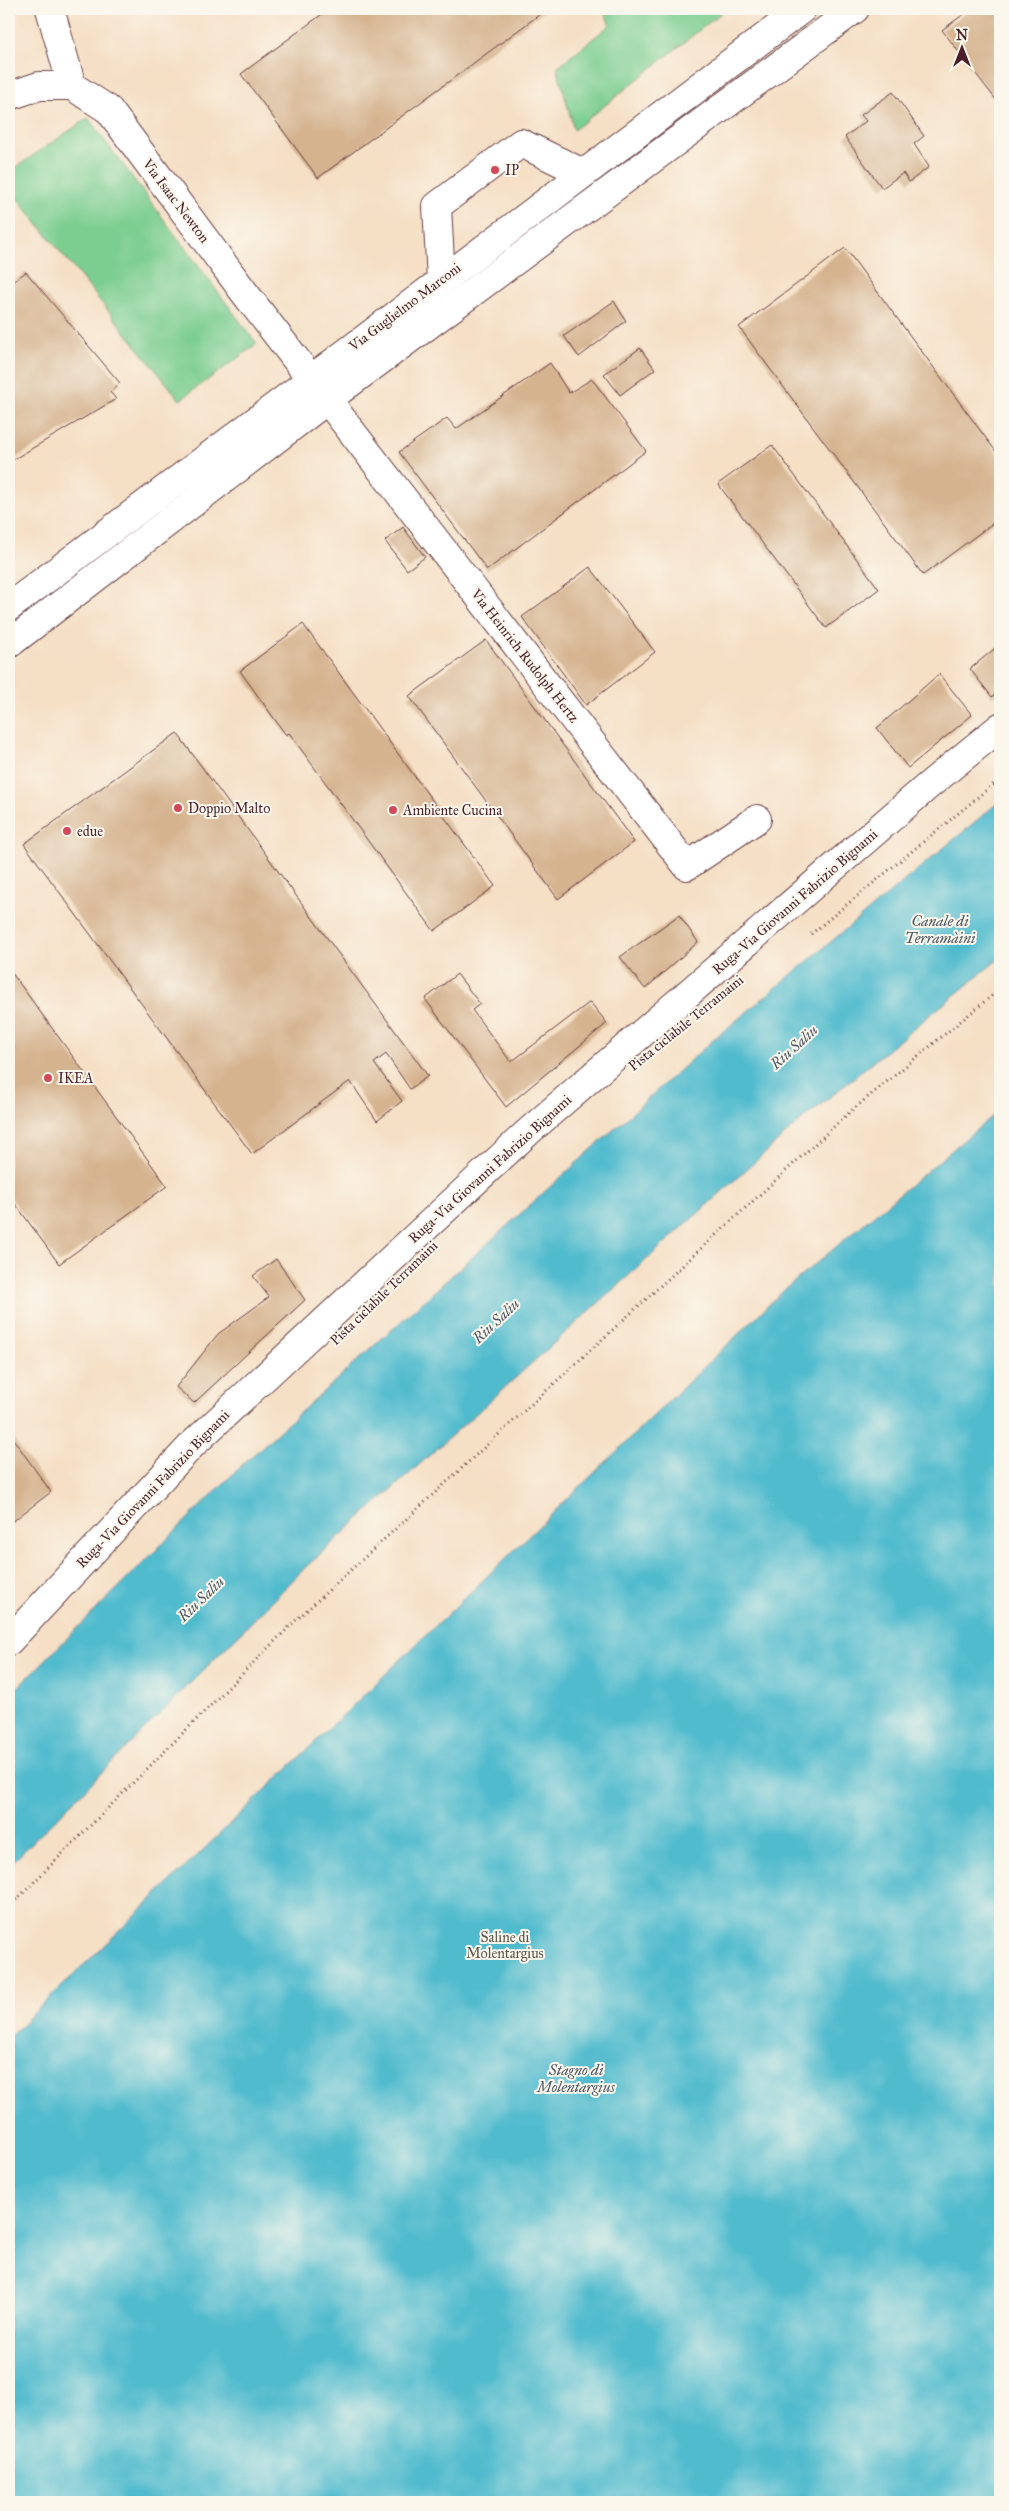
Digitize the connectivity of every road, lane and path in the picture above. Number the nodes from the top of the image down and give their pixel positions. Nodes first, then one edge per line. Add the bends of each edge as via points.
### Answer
1 (50, 9) edge
2 (802, 9) edge
3 (855, 9) edge
4 (72, 86) junction
5 (9, 96) edge
6 (583, 173) junction
7 (441, 280) junction
8 (311, 378) junction
9 (327, 400) junction
10 (9, 607) edge
11 (9, 644) edge
12 (1000, 727) edge
13 (1000, 779) edge
14 (757, 818) dead end
15 (809, 936) dead end
16 (1000, 989) edge
17 (9, 1641) edge
18 (9, 1907) edge

1 - 4 main road
2 - 6 main road, Via Guglielmo Marconi
3 - 9 main road
4 - 5 main road via 39,86
4 - 8 main road, Via Isaac Newton via 109,110
6 - 7 main road, Via Guglielmo Marconi
6 - 7 main road via 521,144 437,206
7 - 8 main road, Via Guglielmo Marconi
8 - 9 main road, Via Heinrich Rudolph Hertz
8 - 10 main road, Via Guglielmo Marconi
9 - 11 main road
9 - 14 main road, Via Heinrich Rudolph Hertz via 687,866
12 - 17 main road, Ruga-Via Giovanni Fabrizio Bignami via 521,1139 193,1444
13 - 15 path
16 - 18 path via 851,1111 292,1624

